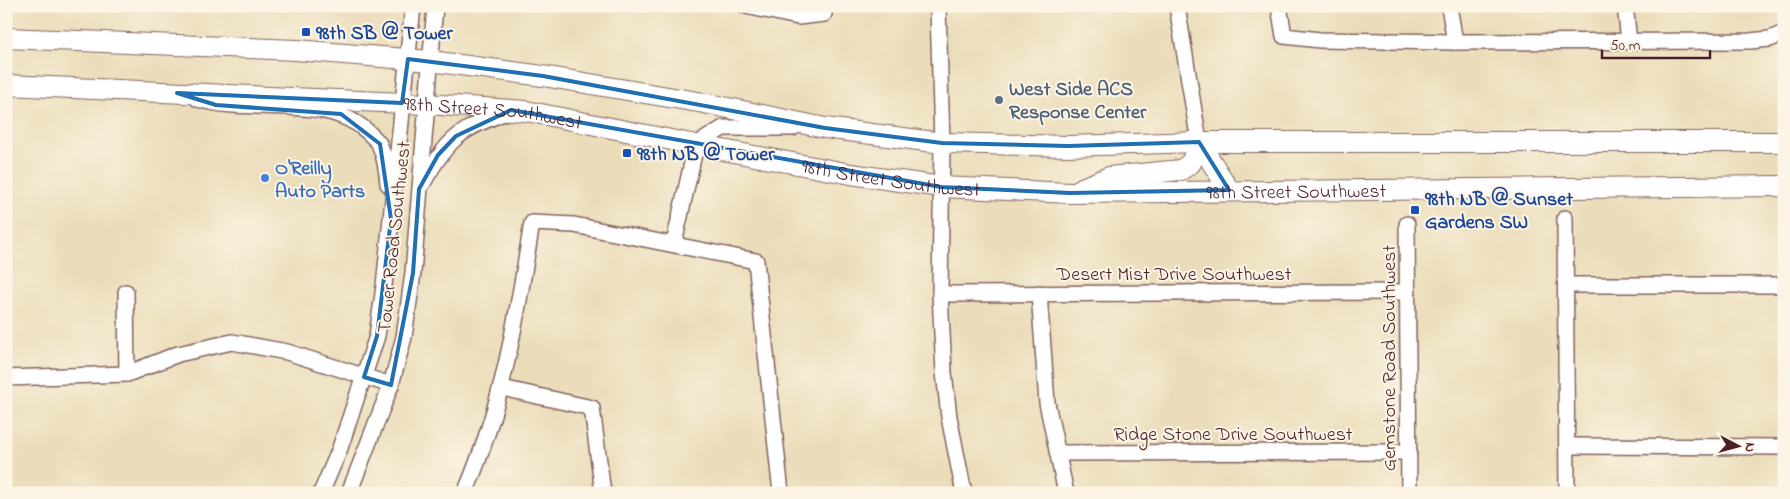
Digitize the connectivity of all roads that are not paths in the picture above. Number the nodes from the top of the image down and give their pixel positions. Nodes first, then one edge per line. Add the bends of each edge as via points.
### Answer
1 (413, 6) edge
2 (435, 6) edge
3 (746, 6) edge
4 (1177, 6) edge
5 (1279, 6) edge
6 (1449, 6) edge
7 (1625, 6) edge
8 (938, 8) dead end
9 (824, 14) dead end
10 (1784, 33) edge
11 (6, 38) edge
12 (1629, 41) junction
13 (1455, 42) junction
14 (408, 59) junction
15 (430, 61) junction
16 (6, 85) edge
17 (177, 93) junction
18 (402, 103) junction
19 (426, 104) junction
20 (511, 110) junction
21 (825, 128) junction
22 (1199, 142) junction
23 (1784, 142) edge
24 (942, 143) junction
25 (696, 145) junction
26 (1784, 186) edge
27 (941, 187) junction
28 (420, 189) junction
29 (1229, 190) junction
30 (1070, 193) junction
31 (1565, 218) dead end
32 (391, 219) junction
33 (1407, 224) dead end
34 (674, 243) junction
35 (1784, 285) edge
36 (1566, 286) junction
37 (126, 292) dead end
38 (1408, 292) junction
39 (1039, 293) junction
40 (940, 294) junction
41 (127, 374) junction
42 (364, 377) junction
43 (6, 378) edge
44 (391, 385) junction
45 (502, 388) junction
46 (1566, 446) junction
47 (1784, 447) edge
48 (1409, 452) junction
49 (1058, 453) junction
50 (321, 493) edge
51 (349, 493) edge
52 (465, 493) edge
53 (603, 493) edge
54 (781, 493) edge
55 (964, 493) edge
56 (1066, 493) edge
57 (1409, 493) edge
58 (1566, 493) edge

1 - 14 street, Tower Road Southwest
2 - 15 street, Tower Road Southwest
3 - 9 street via 798,17
4 - 22 street
5 - 13 street via 1284,36 1320,40
6 - 13 street
7 - 12 street
8 - 24 street
10 - 12 street via 1770,39 1750,41
11 - 14 main road, 98th Street Southwest via 296,50
12 - 13 street
14 - 15 main road, 98th Street Southwest
14 - 18 street, Tower Road Southwest
15 - 19 street, Tower Road Southwest
15 - 21 main road, 98th Street Southwest via 552,77
16 - 17 main road, 98th Street Southwest
17 - 18 main road, 98th Street Southwest
17 - 32 street via 216,105 322,110 341,114 380,144
18 - 19 main road, 98th Street Southwest
18 - 32 street, Tower Road Southwest
19 - 20 main road, 98th Street Southwest
19 - 28 street, Tower Road Southwest
20 - 25 main road, 98th Street Southwest
20 - 28 street via 456,136 438,155
21 - 24 main road, 98th Street Southwest
21 - 25 street via 723,128
22 - 23 main road, 98th Street Southwest
22 - 24 main road, 98th Street Southwest via 1068,146
22 - 29 main road
22 - 30 main road via 1191,163 1181,170 1109,177
24 - 27 street
25 - 27 main road, 98th Street Southwest
25 - 34 street
26 - 29 main road, 98th Street Southwest
27 - 30 main road, 98th Street Southwest
27 - 40 street
28 - 44 street, Tower Road Southwest via 404,337
29 - 30 main road, 98th Street Southwest
31 - 36 street
32 - 42 street, Tower Road Southwest via 377,336
33 - 38 street, Gemstone Road Southwest
34 - 45 street via 574,225 532,223
34 - 54 street via 756,261
35 - 36 street
36 - 46 street
37 - 41 street
38 - 39 street, Desert Mist Drive Southwest
38 - 48 street, Gemstone Road Southwest
39 - 40 street, Desert Mist Drive Southwest
39 - 49 street via 1048,404
40 - 55 street via 949,417
41 - 42 street via 178,354 232,342 287,352
41 - 43 street
42 - 44 street
42 - 50 street, Tower Road Southwest via 340,451
44 - 51 street, Tower Road Southwest
45 - 52 street
45 - 53 street via 592,408
46 - 47 street
46 - 58 street
48 - 49 street, Ridge Stone Drive Southwest
48 - 57 street, Gemstone Road Southwest
49 - 56 street

